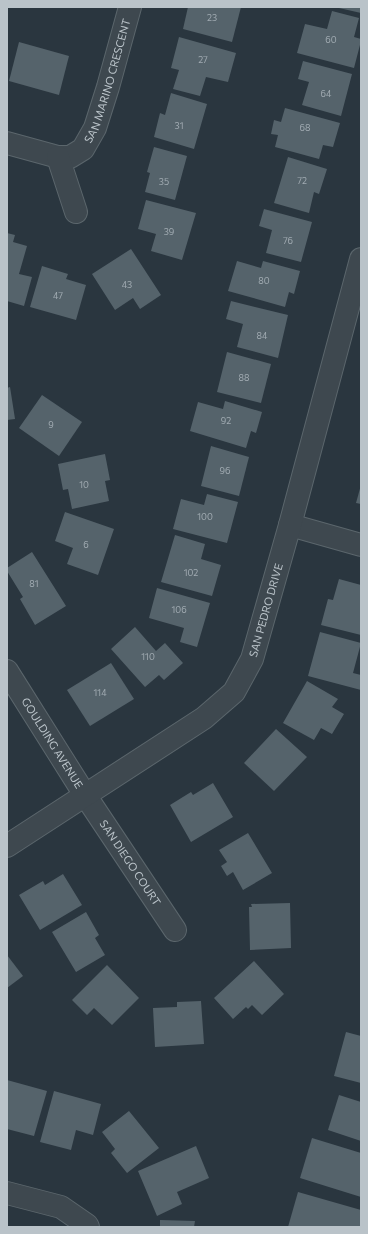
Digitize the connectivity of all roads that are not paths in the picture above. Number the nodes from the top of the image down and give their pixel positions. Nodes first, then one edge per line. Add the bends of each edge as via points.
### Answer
1 (130, 7) edge
2 (7, 143) edge
3 (58, 157) junction
4 (76, 212) dead end
5 (361, 259) edge
6 (290, 525) junction
7 (361, 545) edge
8 (7, 671) edge
9 (85, 795) junction
10 (7, 846) edge
11 (175, 930) dead end
12 (7, 1193) edge
13 (88, 1227) edge

1 - 3 street, SAN MARINO CRESCENT via 96,128 83,149 70,157
2 - 3 street, SAN MARINO CRESCENT
3 - 4 street
5 - 6 street, SAN PEDRO DRIVE
6 - 7 street
6 - 9 street, SAN PEDRO DRIVE via 252,659 234,692 204,718
8 - 9 street, GOULDING AVENUE
9 - 10 street, SAN PEDRO DRIVE
9 - 11 street, SAN DIEGO COURT
12 - 13 street via 61,1207

